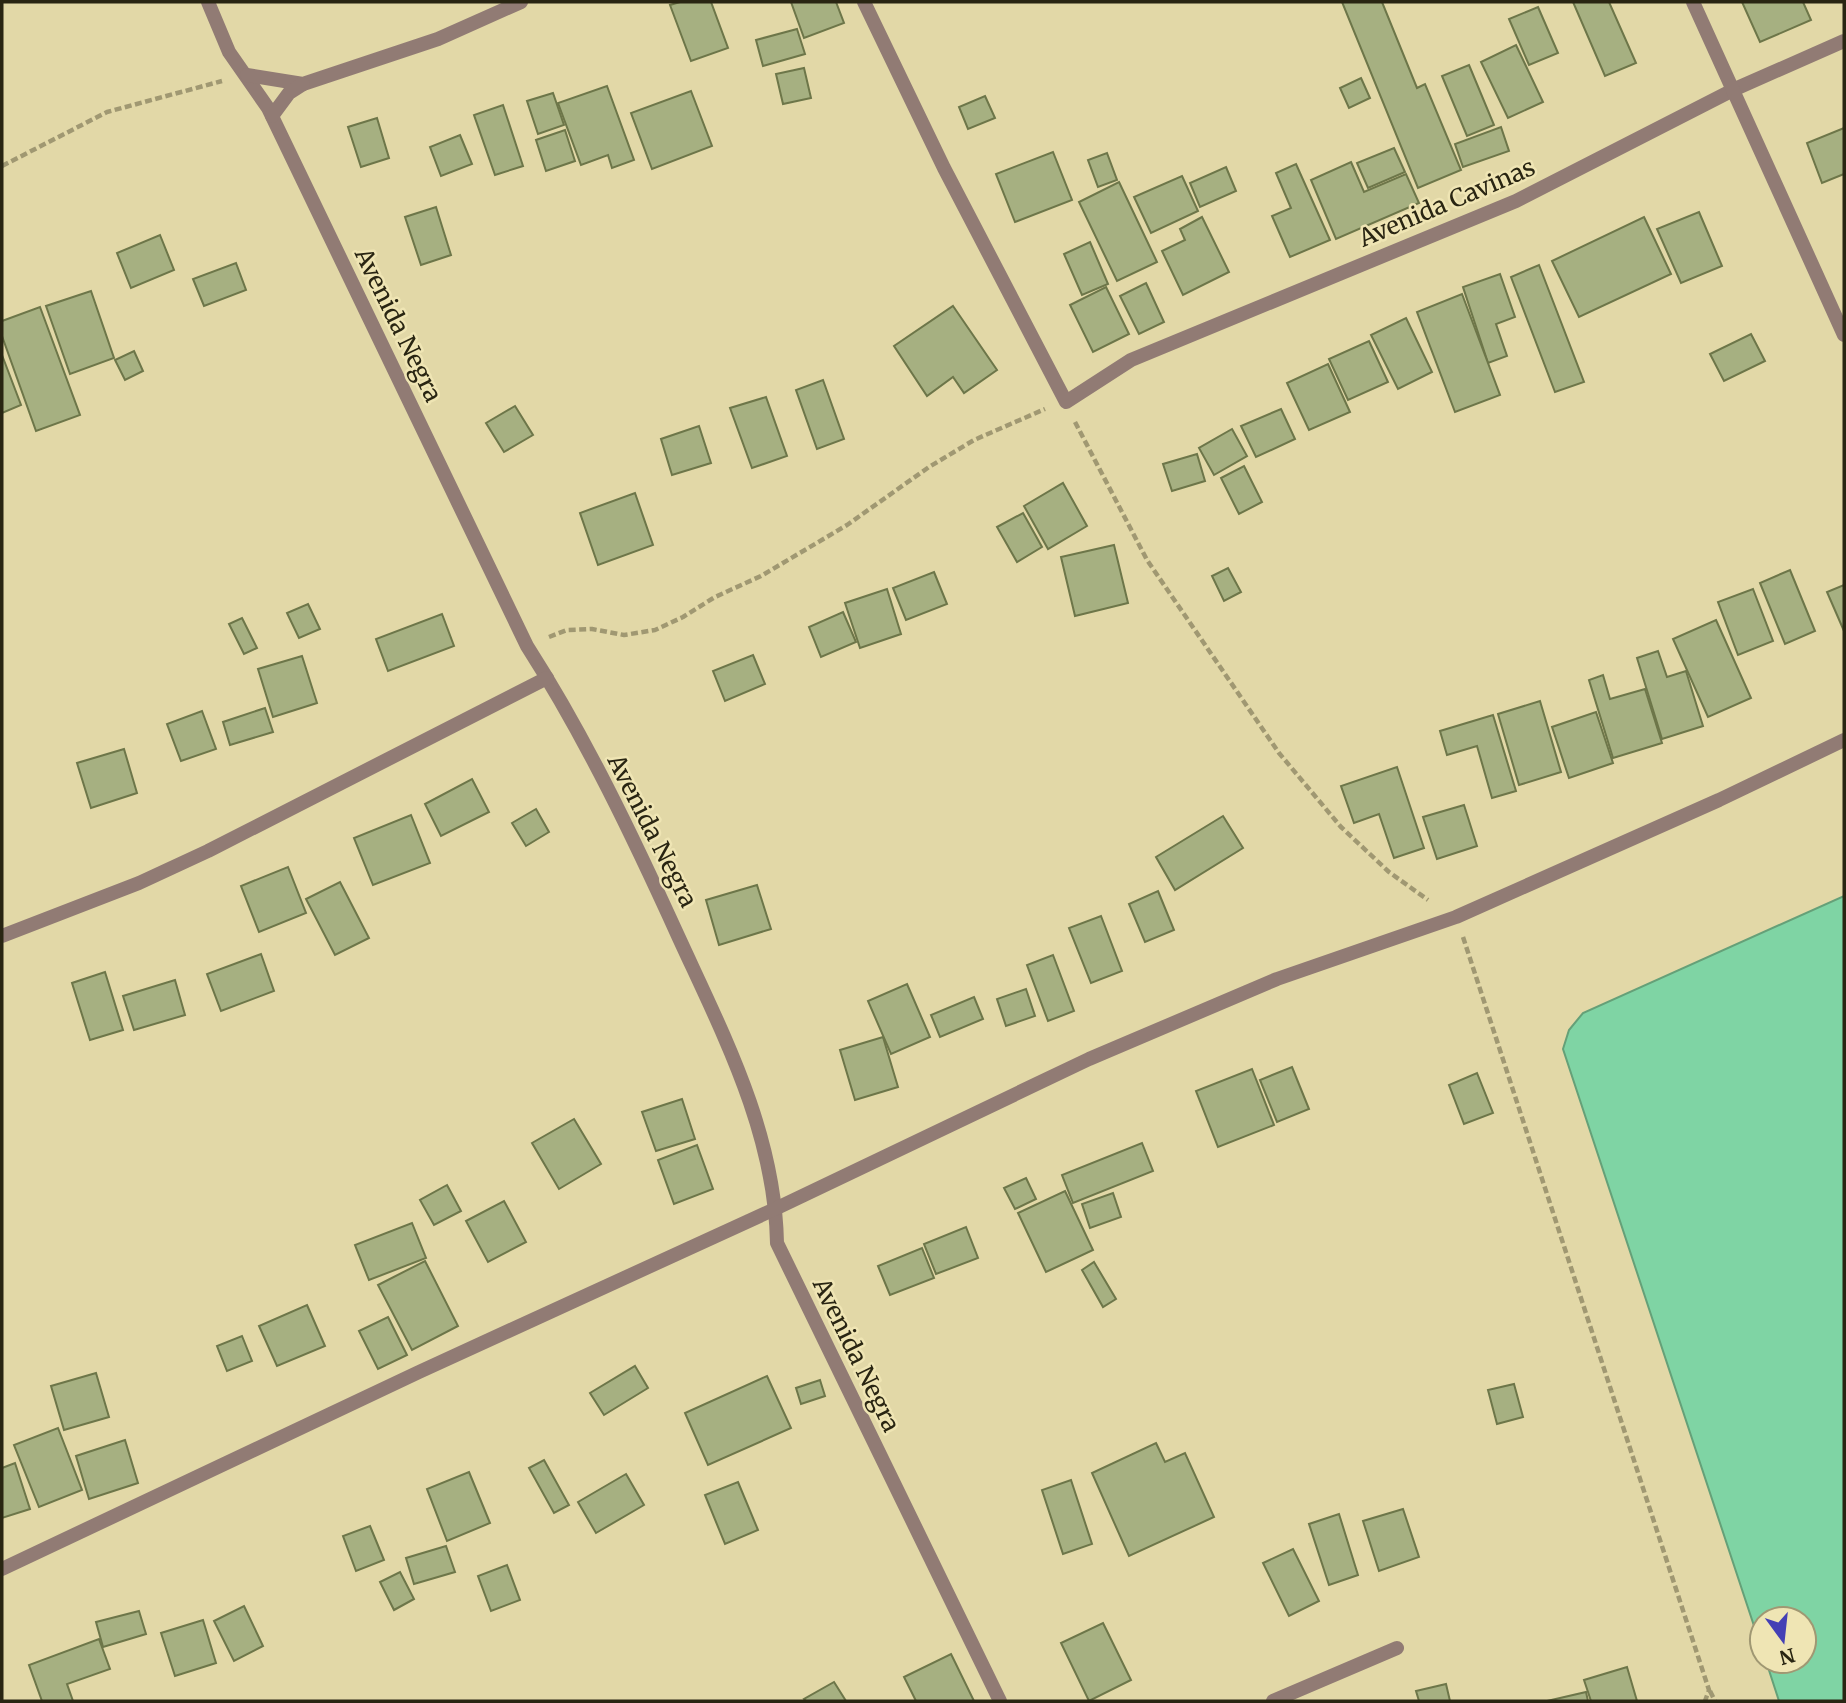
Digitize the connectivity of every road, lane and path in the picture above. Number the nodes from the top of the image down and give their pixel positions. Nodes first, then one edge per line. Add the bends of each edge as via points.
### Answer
1 (208, 2) edge
2 (521, 2) edge
3 (864, 2) edge
4 (1693, 2) edge
5 (1844, 41) edge
6 (247, 75) junction
7 (303, 84) junction
8 (1735, 89) junction
9 (272, 116) junction
10 (2, 166) edge
11 (1844, 335) edge
12 (1066, 402) junction
13 (527, 646) junction
14 (547, 678) junction
15 (1844, 740) edge
16 (1456, 916) junction
17 (2, 936) edge
18 (776, 1208) junction
19 (2, 1569) edge
20 (1397, 1648) dead end
21 (1709, 1690) junction
22 (1000, 1701) edge
23 (1273, 1701) edge
24 (1705, 1701) edge
25 (1715, 1701) edge

1 - 6 street, Avenida Negra via 229,52
2 - 7 street via 438,39
3 - 12 street
4 - 8 street
5 - 8 street, Avenida Cavinas
6 - 7 street
6 - 9 street, Avenida Negra
6 - 10 path via 107,112
7 - 9 street via 289,93
8 - 11 street
8 - 12 street, Avenida Cavinas via 1516,201 1131,360
9 - 13 street, Avenida Negra
12 - 13 path via 974,440 792,558 655,630 624,635 567,630
12 - 16 path via 1147,560 1279,753 1341,827 1389,872
13 - 14 street, Avenida Negra
14 - 17 street via 208,851
14 - 18 street, Avenida Negra via 647,867 729,1047 761,1130
15 - 16 street
16 - 18 street via 1277,979 1088,1059
16 - 21 path
18 - 19 street
18 - 22 street, Avenida Negra via 777,1243 789,1270
20 - 23 street
21 - 24 path
21 - 25 path

